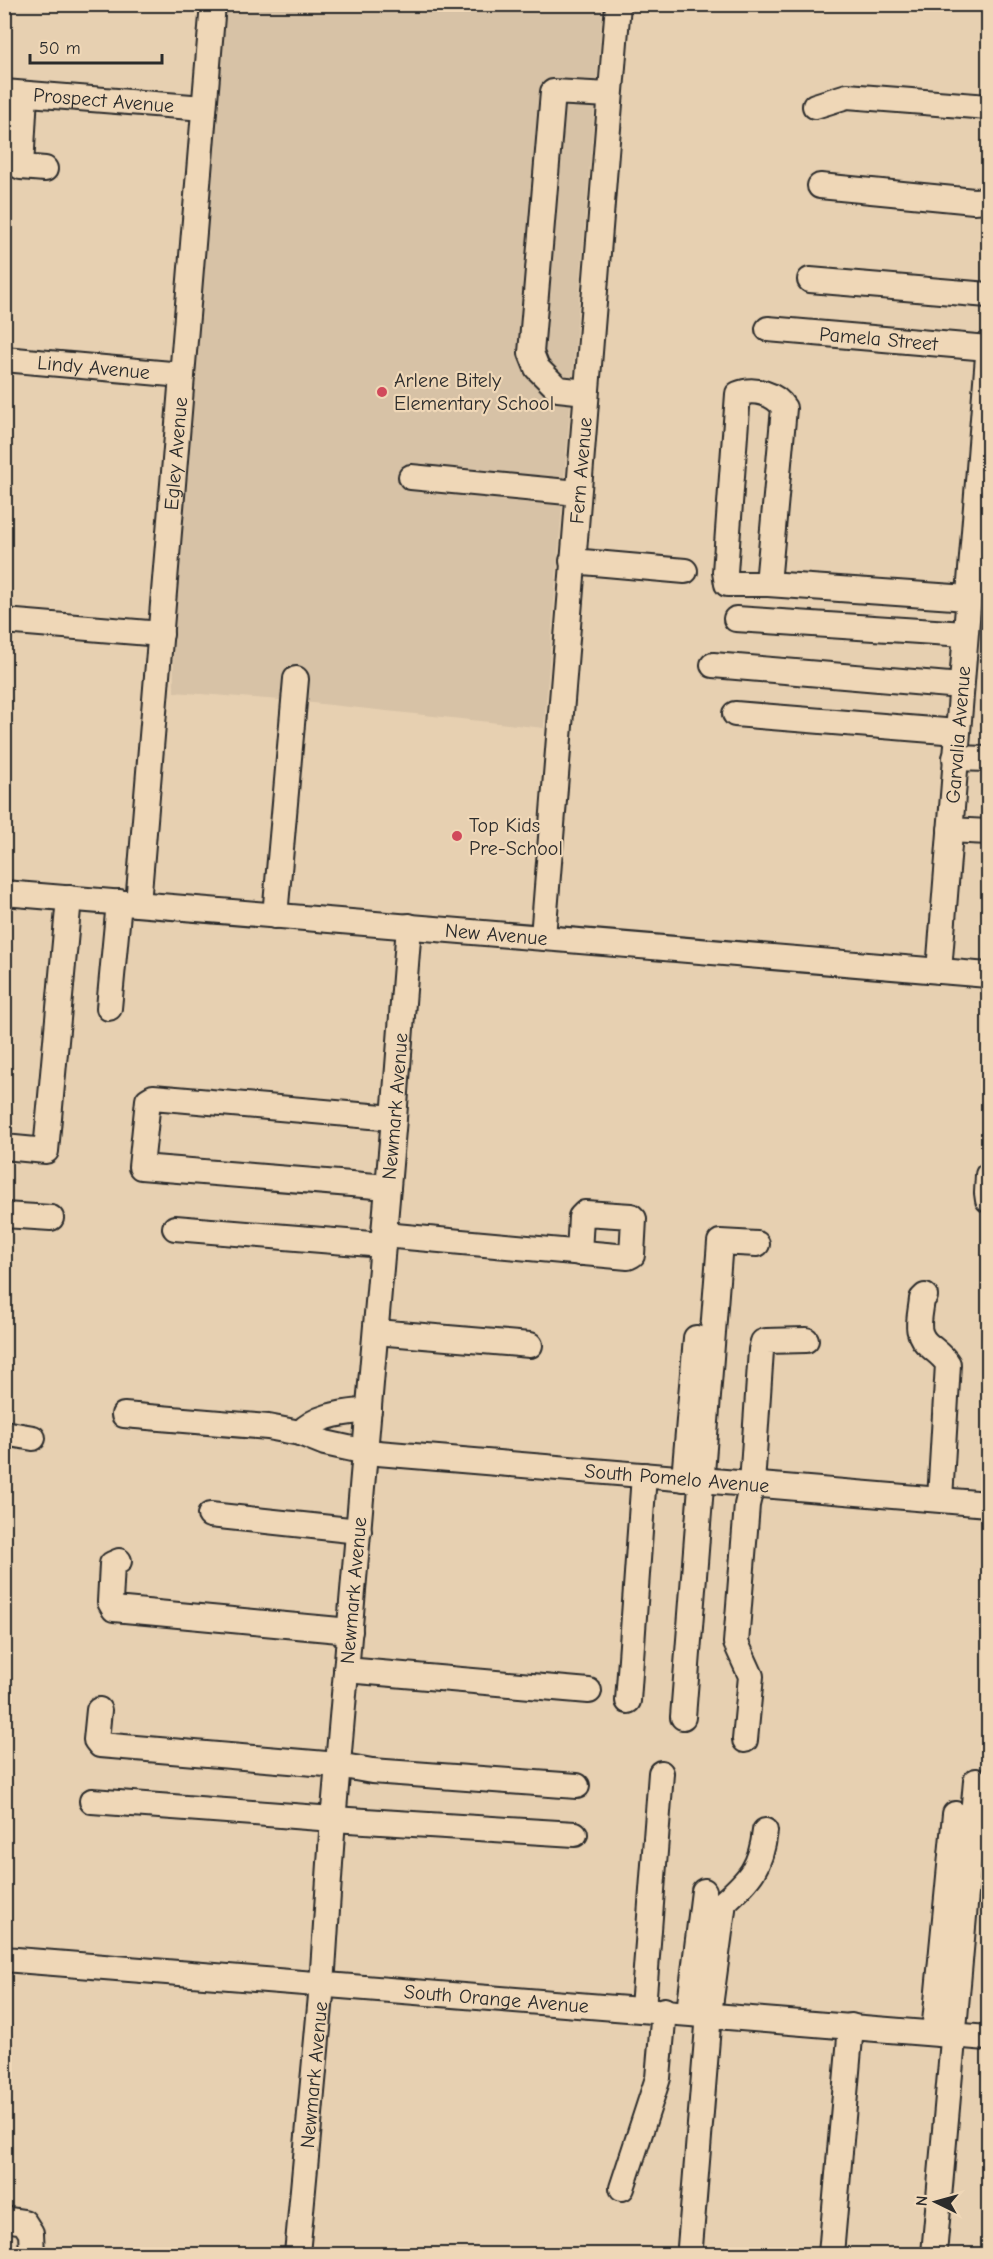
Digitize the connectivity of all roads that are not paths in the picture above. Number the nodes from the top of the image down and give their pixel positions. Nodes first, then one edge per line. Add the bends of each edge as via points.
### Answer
1 (213, 4) edge
2 (618, 4) edge
3 (15, 93) edge
4 (610, 95) junction
5 (815, 106) dead end
6 (988, 107) edge
7 (204, 108) junction
8 (45, 170) dead end
9 (820, 186) dead end
10 (988, 200) edge
11 (810, 280) dead end
12 (988, 295) edge
13 (768, 328) dead end
14 (988, 348) edge
15 (988, 356) edge
16 (4, 359) edge
17 (182, 375) junction
18 (586, 392) junction
19 (984, 456) edge
20 (411, 477) dead end
21 (578, 493) junction
22 (572, 561) junction
23 (685, 571) dead end
24 (768, 584) junction
25 (972, 614) edge
26 (736, 619) dead end
27 (4, 621) edge
28 (161, 634) junction
29 (713, 664) dead end
30 (296, 679) dead end
31 (961, 686) junction
32 (735, 714) dead end
33 (957, 732) junction
34 (955, 758) junction
35 (988, 759) edge
36 (950, 830) junction
37 (988, 832) edge
38 (4, 893) edge
39 (69, 898) junction
40 (129, 903) junction
41 (275, 916) junction
42 (409, 926) junction
43 (543, 937) junction
44 (939, 971) junction
45 (988, 975) edge
46 (109, 1008) dead end
47 (394, 1118) junction
48 (4, 1147) edge
49 (988, 1175) edge
50 (388, 1187) junction
51 (988, 1200) edge
52 (4, 1215) edge
53 (51, 1218) dead end
54 (175, 1228) dead end
55 (384, 1240) junction
56 (756, 1244) dead end
57 (704, 1249) dead end
58 (579, 1253) dead end
59 (924, 1296) dead end
60 (376, 1332) junction
61 (806, 1340) dead end
62 (530, 1345) dead end
63 (369, 1410) junction
64 (124, 1415) dead end
65 (4, 1433) edge
66 (300, 1433) junction
67 (33, 1438) dead end
68 (366, 1452) junction
69 (644, 1475) junction
70 (693, 1479) junction
71 (752, 1484) junction
72 (940, 1499) junction
73 (988, 1503) edge
74 (210, 1515) dead end
75 (359, 1531) junction
76 (119, 1561) dead end
77 (350, 1631) junction
78 (346, 1670) junction
79 (589, 1691) dead end
80 (628, 1701) dead end
81 (99, 1710) dead end
82 (683, 1717) dead end
83 (745, 1740) dead end
84 (338, 1766) junction
85 (661, 1773) dead end
86 (976, 1781) dead end
87 (577, 1786) dead end
88 (92, 1801) dead end
89 (955, 1814) dead end
90 (131, 1817) dead end
91 (333, 1826) junction
92 (765, 1831) dead end
93 (575, 1834) dead end
94 (704, 1891) dead end
95 (4, 1959) edge
96 (322, 1985) junction
97 (653, 2009) junction
98 (699, 2013) junction
99 (851, 2026) junction
100 (944, 2034) junction
101 (988, 2038) edge
102 (622, 2188) dead end
103 (14, 2220) edge
104 (690, 2247) dead end
105 (32, 2254) edge
106 (297, 2254) edge
107 (831, 2254) edge
108 (934, 2254) edge

1 - 7 street, Egley Avenue
2 - 4 street, Fern Avenue
3 - 7 street, Prospect Avenue
3 - 8 street via 21,167
4 - 18 street, Fern Avenue
4 - 18 street via 554,92 531,353 537,368 558,389
5 - 6 street via 847,96
7 - 17 street, Egley Avenue
9 - 10 street
11 - 12 street
13 - 14 street, Pamela Street
15 - 19 street, Garvalia Avenue
16 - 17 street, Lindy Avenue
17 - 28 street, Egley Avenue
18 - 21 street, Fern Avenue
19 - 25 street, Garvalia Avenue
20 - 21 street
21 - 22 street, Fern Avenue
22 - 23 street
22 - 43 street, Fern Avenue
24 - 24 street via 784,408 770,394 744,391 738,394 725,579 727,584
24 - 25 street
25 - 26 street
25 - 31 street, Garvalia Avenue
27 - 28 street
28 - 40 street, Egley Avenue
29 - 31 street
30 - 41 street
31 - 33 street, Garvalia Avenue
32 - 33 street
33 - 34 street, Garvalia Avenue
34 - 35 street
34 - 36 street, Garvalia Avenue
36 - 37 street
36 - 44 street, Garvalia Avenue
38 - 39 street, New Avenue
39 - 40 street, New Avenue
39 - 48 street via 46,1151
40 - 41 street, New Avenue
40 - 46 street, Egley Avenue
41 - 42 street, New Avenue
42 - 43 street, New Avenue
42 - 47 street, Newmark Avenue
43 - 44 street, New Avenue
44 - 45 street, New Avenue
47 - 50 street, Newmark Avenue
47 - 50 street via 153,1097 147,1100 141,1167
49 - 51 street
50 - 55 street, Newmark Avenue
52 - 53 street
54 - 55 street
55 - 58 street
55 - 60 street, Newmark Avenue
56 - 70 street via 720,1242
57 - 70 street
59 - 72 street via 921,1340 948,1364
60 - 62 street
60 - 63 street, Newmark Avenue
61 - 71 street via 763,1342
63 - 66 street via 309,1423
63 - 68 street, Newmark Avenue
64 - 66 street, South Pomelo Avenue
65 - 67 street
66 - 68 street, South Pomelo Avenue
68 - 69 street, South Pomelo Avenue
68 - 75 street, Newmark Avenue
69 - 70 street, South Pomelo Avenue
69 - 80 street
70 - 71 street, South Pomelo Avenue
70 - 82 street
71 - 72 street, South Pomelo Avenue
71 - 83 street via 736,1643 751,1676
72 - 73 street, South Pomelo Avenue
74 - 75 street
75 - 77 street, Newmark Avenue
76 - 77 street via 112,1564 110,1602 114,1609
77 - 78 street, Newmark Avenue
78 - 79 street
78 - 84 street, Newmark Avenue
81 - 84 street via 96,1740 100,1745
84 - 87 street
84 - 91 street, Newmark Avenue
85 - 97 street
86 - 100 street
88 - 91 street
89 - 100 street
90 - 91 street
91 - 93 street
91 - 96 street, Newmark Avenue
92 - 98 street via 763,1853 756,1867 724,1902
94 - 98 street
95 - 96 street, South Orange Avenue
96 - 97 street, South Orange Avenue
96 - 106 street, Newmark Avenue
97 - 98 street, South Orange Avenue
97 - 102 street via 658,2078
98 - 99 street, South Orange Avenue
98 - 104 street
99 - 100 street, South Orange Avenue
99 - 107 street
100 - 101 street, South Orange Avenue
100 - 108 street
103 - 105 street via 31,2233

